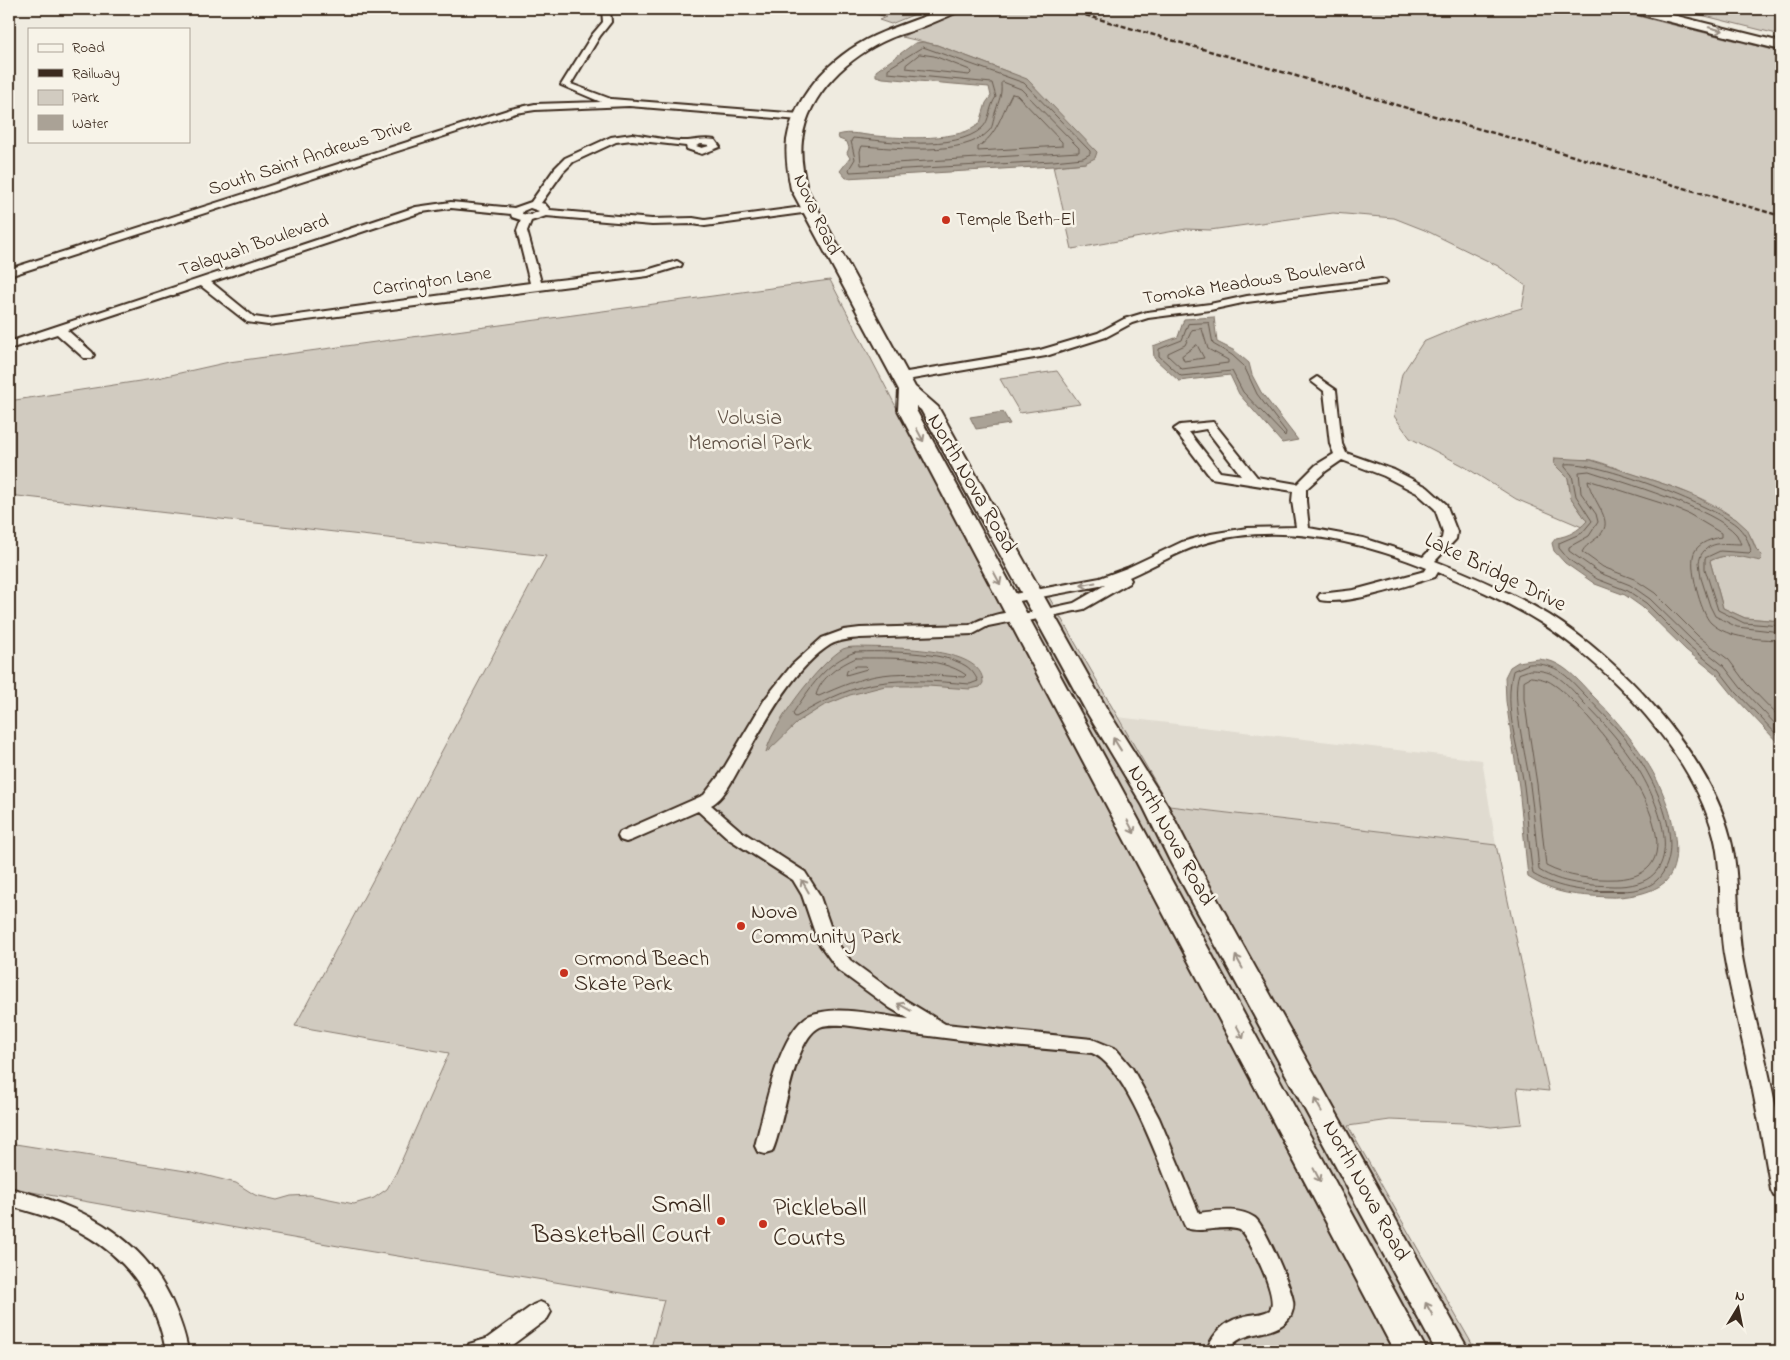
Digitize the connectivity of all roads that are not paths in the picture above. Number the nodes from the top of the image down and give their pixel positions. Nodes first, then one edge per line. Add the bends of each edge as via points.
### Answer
1 (606, 9) edge
2 (934, 9) edge
3 (954, 9) edge
4 (1635, 9) edge
5 (1676, 9) edge
6 (887, 34) junction
7 (1781, 35) edge
8 (1781, 46) edge
9 (627, 104) junction
10 (800, 116) junction
11 (691, 144) dead end
12 (534, 205) junction
13 (808, 206) junction
14 (516, 211) junction
15 (544, 213) junction
16 (527, 218) junction
17 (677, 264) dead end
18 (9, 273) edge
19 (203, 282) junction
20 (1381, 282) dead end
21 (536, 286) junction
22 (59, 329) junction
23 (9, 346) edge
24 (88, 355) dead end
25 (1317, 382) dead end
26 (904, 384) junction
27 (1341, 455) junction
28 (1252, 480) junction
29 (1300, 488) junction
30 (1302, 531) junction
31 (1430, 564) junction
32 (1134, 570) junction
33 (1325, 597) dead end
34 (1040, 604) junction
35 (1015, 612) junction
36 (1107, 784) junction
37 (700, 804) junction
38 (1155, 805) junction
39 (626, 836) dead end
40 (946, 1031) junction
41 (1774, 1109) edge
42 (765, 1146) dead end
43 (1781, 1190) edge
44 (9, 1197) edge
45 (540, 1312) dead end
46 (177, 1351) edge
47 (477, 1351) edge
48 (1217, 1351) edge
49 (1411, 1351) edge
50 (1453, 1351) edge

1 - 9 street via 607,22 566,85 609,102
2 - 6 main road, Nova Road via 897,24
3 - 6 main road, Nova Road
4 -> 8 main road
5 - 7 main road
6 - 10 main road, Nova Road via 836,69 813,94
9 - 10 street
9 - 18 street, South Saint Andrews Drive via 535,107 514,111
10 - 13 main road, Nova Road via 792,156 794,173
11 - 12 street via 632,137 614,139 569,160
12 - 14 street
12 - 15 street via 543,208
13 - 15 street via 706,224
13 - 26 main road, Nova Road
14 - 16 street via 516,215
14 - 19 street, Talaquah Boulevard via 451,205 420,209
15 - 16 street
16 - 21 street via 522,230
17 - 21 street, Carrington Lane via 648,273
19 - 21 street, Carrington Lane via 251,320 268,322
19 - 22 street, Talaquah Boulevard
20 - 26 street, Tomoka Meadows Boulevard via 1147,315 1102,335 1042,353
22 - 23 street, Talaquah Boulevard
22 - 24 street
25 - 27 street via 1330,390 1336,444
26 - 34 main road, North Nova Road via 929,408
26 -> 35 main road, North Nova Road via 907,410
27 - 29 street
27 - 31 street via 1389,473 1422,490 1442,507 1450,532 1449,540
28 - 28 street via 1216,476 1180,429 1209,425
28 - 29 street
29 - 30 street
30 - 31 street, Lake Bridge Drive via 1382,546
30 - 32 street, Lake Bridge Drive via 1246,533 1198,541
31 - 33 street via 1430,574 1354,594
31 - 41 street, Lake Bridge Drive via 1532,611 1568,635 1647,707 1698,776 1718,822 1728,864 1728,912 1733,954
32 -> 34 street, Lake Bridge Drive
32 - 34 street via 1120,584 1079,606
34 - 35 street
34 - 35 street, Lake Bridge Drive
38 -> 34 main road, North Nova Road via 1097,712
35 - 36 main road, North Nova Road
35 - 37 street via 973,629 860,633 827,641 797,668 753,730 719,790
36 - 38 main road via 1139,804
36 -> 49 main road, North Nova Road
37 - 39 street
40 -> 37 street via 896,1003 844,965 827,942 800,876 735,835
50 -> 38 main road, North Nova Road
40 - 42 street via 830,1018 810,1024 793,1048
40 - 48 street via 1092,1046 1106,1051 1117,1061 1155,1129 1193,1222 1228,1218 1252,1227 1259,1236 1281,1294 1283,1309 1277,1318 1233,1330 1219,1344
41 - 43 street, Lake Bridge Drive
44 - 46 street via 49,1206 72,1216 107,1235 121,1247 145,1274 157,1295 169,1319
45 - 47 street via 491,1348

